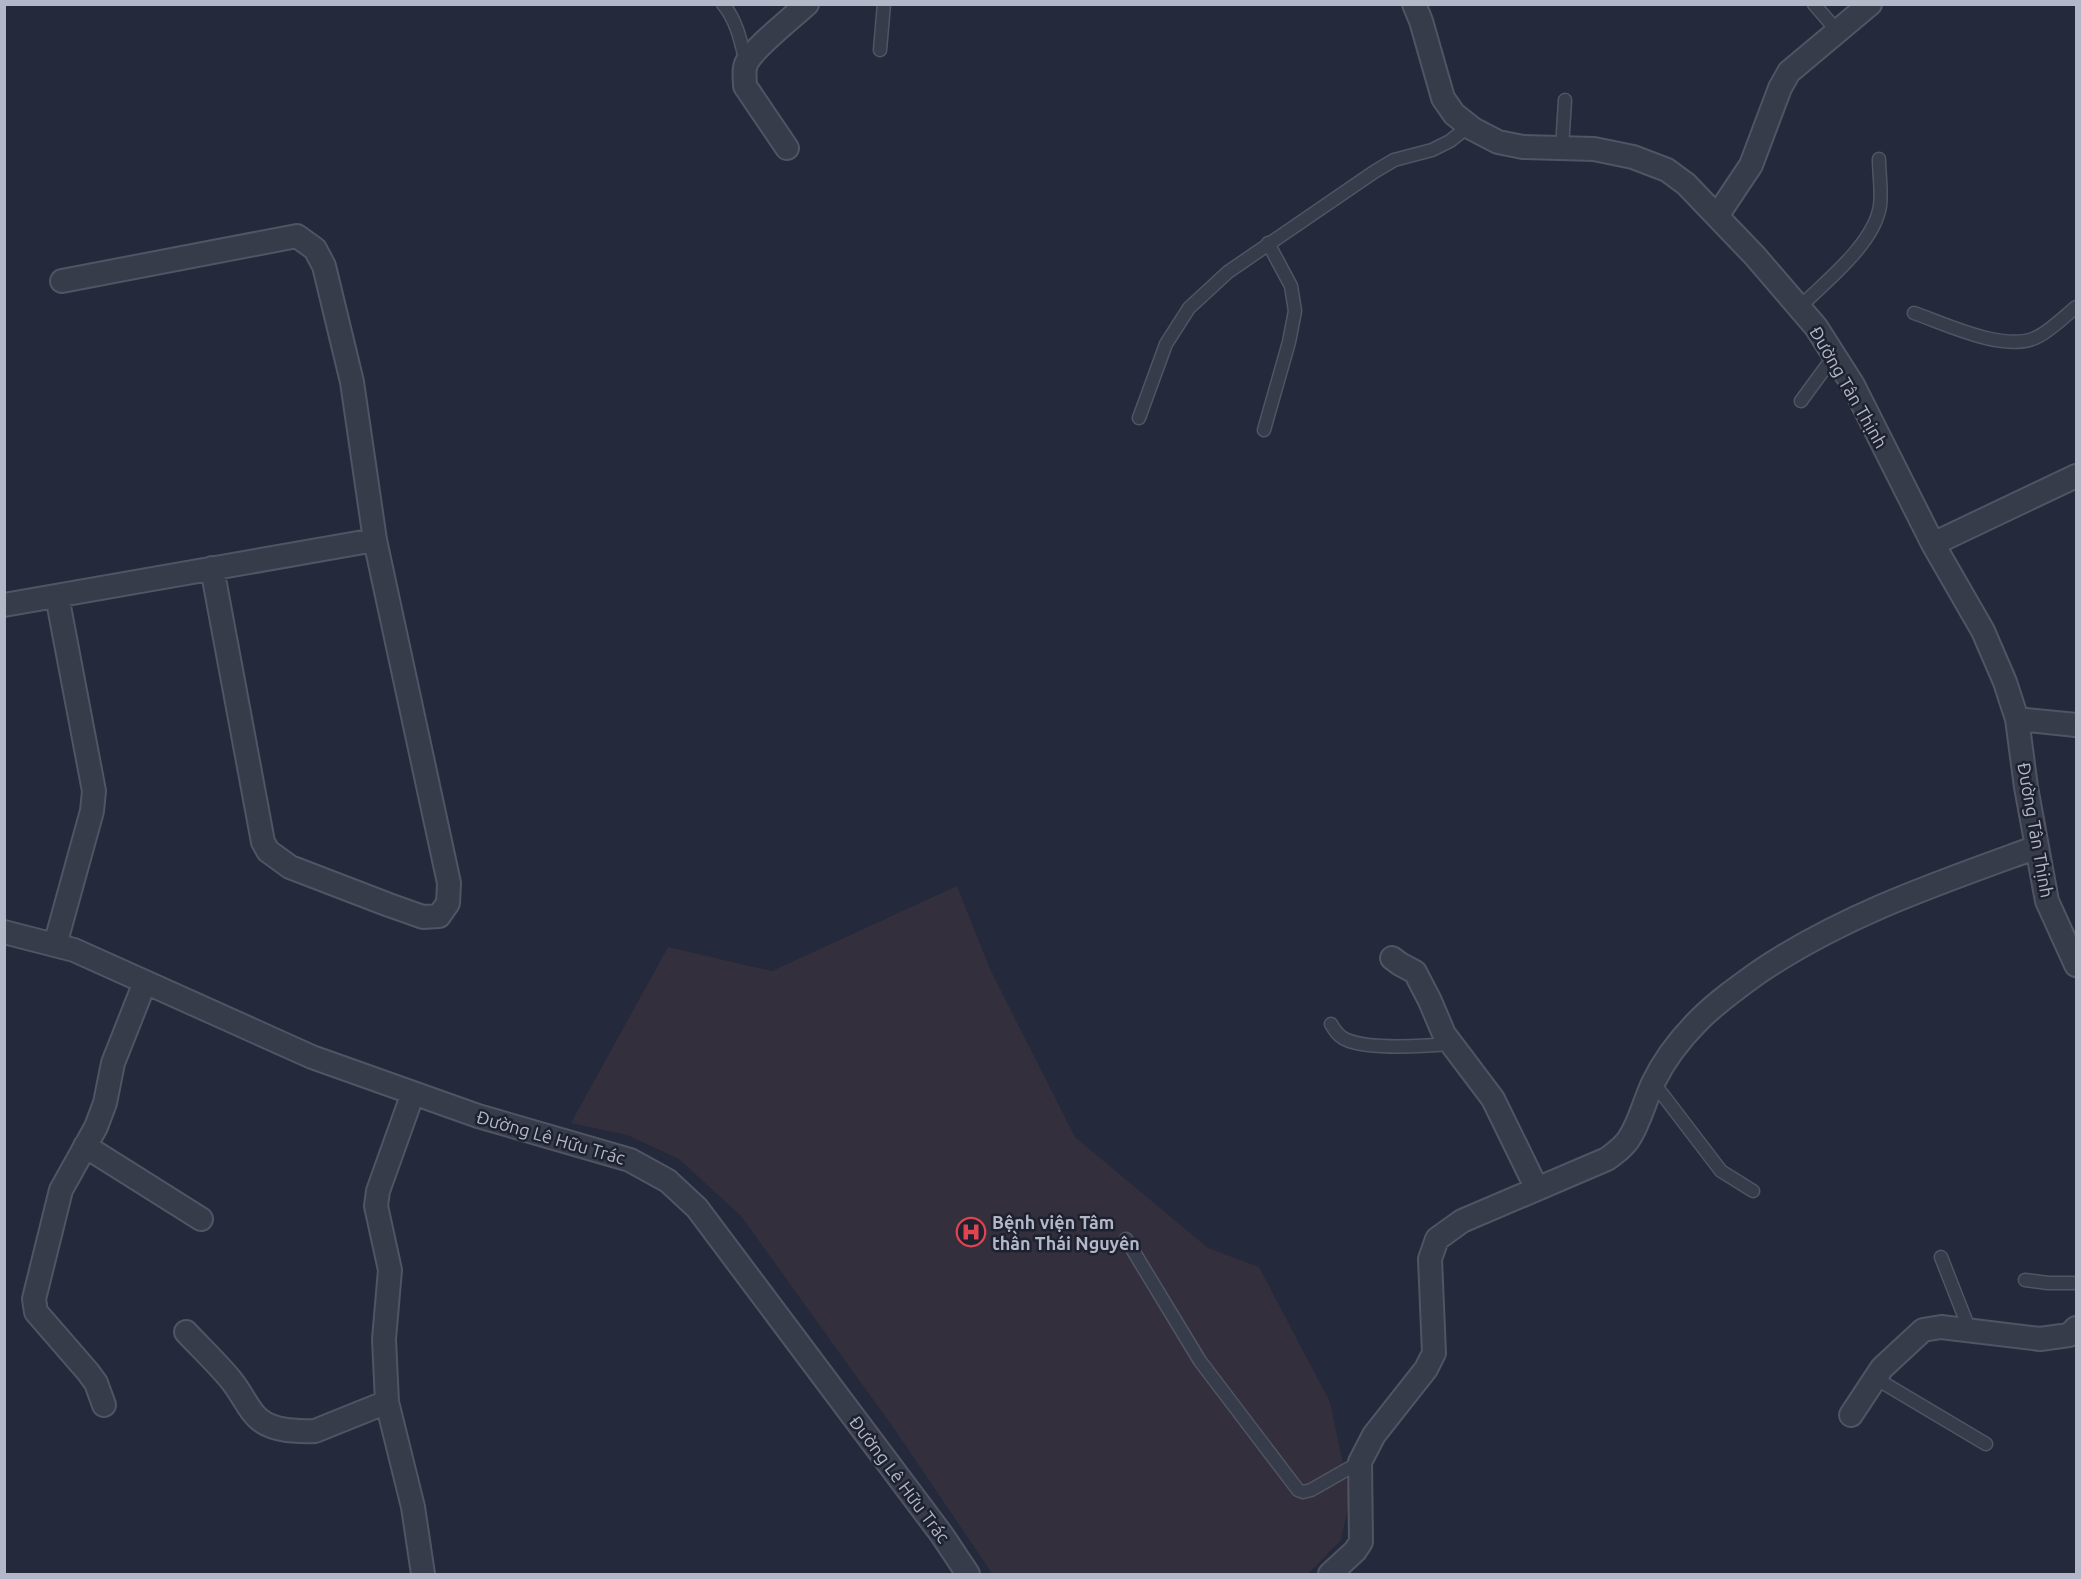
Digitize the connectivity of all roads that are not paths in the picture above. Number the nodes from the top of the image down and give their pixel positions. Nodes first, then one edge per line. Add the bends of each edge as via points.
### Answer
1 (723, 4) edge
2 (807, 4) edge
3 (884, 4) edge
4 (1414, 4) edge
5 (1814, 4) edge
6 (1870, 4) edge
7 (1838, 32) junction
8 (880, 50) dead end
9 (746, 63) junction
10 (1565, 100) dead end
11 (1469, 126) junction
12 (787, 148) dead end
13 (1562, 148) junction
14 (1879, 159) dead end
15 (1717, 216) junction
16 (1268, 243) junction
17 (62, 281) dead end
18 (1800, 307) junction
19 (2076, 308) edge
20 (1914, 313) dead end
21 (1834, 356) junction
22 (1801, 401) dead end
23 (1139, 418) dead end
24 (1264, 430) dead end
25 (2076, 476) edge
26 (375, 540) junction
27 (1933, 544) junction
28 (212, 568) junction
29 (57, 596) junction
30 (4, 605) edge
31 (2018, 719) junction
32 (2076, 725) edge
33 (2037, 846) junction
34 (4, 932) edge
35 (55, 945) junction
36 (1392, 958) dead end
37 (2076, 964) edge
38 (145, 982) junction
39 (1331, 1024) dead end
40 (1451, 1044) junction
41 (1653, 1082) junction
42 (412, 1093) junction
43 (85, 1146) junction
44 (1537, 1189) junction
45 (1753, 1191) dead end
46 (201, 1219) dead end
47 (1126, 1239) dead end
48 (1941, 1257) dead end
49 (2025, 1280) dead end
50 (2076, 1283) edge
51 (2076, 1328) edge
52 (1970, 1331) junction
53 (186, 1332) dead end
54 (1875, 1378) junction
55 (387, 1402) junction
56 (104, 1405) dead end
57 (1851, 1415) dead end
58 (1986, 1444) dead end
59 (1360, 1462) junction
60 (423, 1575) edge
61 (968, 1575) edge
62 (1330, 1575) edge

1 - 9 lane via 740,36
2 - 9 street
3 - 8 lane
4 - 11 street, Đường Tân Thịnh via 1443,98
5 - 7 lane
6 - 7 street
7 - 15 street via 1789,72 1751,165
9 - 12 street via 745,86
10 - 13 lane
11 - 13 street, Đường Tân Thịnh via 1498,142
11 - 16 lane via 1432,150 1394,160
13 - 15 street, Đường Tân Thịnh via 1594,149 1633,157 1667,170
14 - 18 lane via 1880,206 1873,231
15 - 18 street, Đường Tân Thịnh
16 - 23 lane via 1228,272 1189,309 1166,344
16 - 24 lane via 1291,286 1295,311
17 - 26 street via 297,236 315,249 324,266 352,382
18 - 21 street, Đường Tân Thịnh
19 - 20 lane via 2037,338 2004,342
21 - 22 lane
21 - 27 street, Đường Tân Thịnh
25 - 27 street
26 - 28 street
26 - 28 street via 449,883 448,903 439,916 423,916 388,905 290,867 268,851 263,842
27 - 31 street, Đường Tân Thịnh via 1983,631
28 - 29 street
29 - 30 street
29 - 35 street via 94,791
31 - 32 street
31 - 33 street, Đường Tân Thịnh
33 - 37 street, Đường Tân Thịnh via 2047,901
33 - 41 street via 1857,916 1774,962 1698,1021 1666,1059
34 - 35 street, Đường Lê Hữu Trác
35 - 38 street, Đường Lê Hữu Trác
36 - 40 street via 1415,972
38 - 42 street, Đường Lê Hữu Trác via 312,1057
38 - 43 street via 110,1072 105,1103
39 - 40 lane via 1336,1033 1354,1042 1416,1047
40 - 44 street via 1493,1099
41 - 44 street via 1630,1138 1620,1149 1607,1159
41 - 45 lane via 1721,1171
42 - 55 street via 376,1206 390,1270 384,1339
42 - 61 street, Đường Lê Hữu Trác via 630,1160 668,1181 697,1208
43 - 46 street
43 - 56 street via 61,1190 34,1299 36,1312 88,1372
44 - 59 street via 1462,1221 1437,1239 1430,1259 1434,1353 1374,1435
47 - 59 lane via 1200,1361 1298,1491 1311,1490
48 - 52 lane
49 - 50 lane
51 - 52 street via 2069,1335 2040,1339
52 - 54 street via 1941,1327 1923,1330
53 - 55 street via 264,1425 315,1431
54 - 57 street
54 - 58 lane
55 - 60 street via 413,1507
59 - 62 street via 1360,1542

